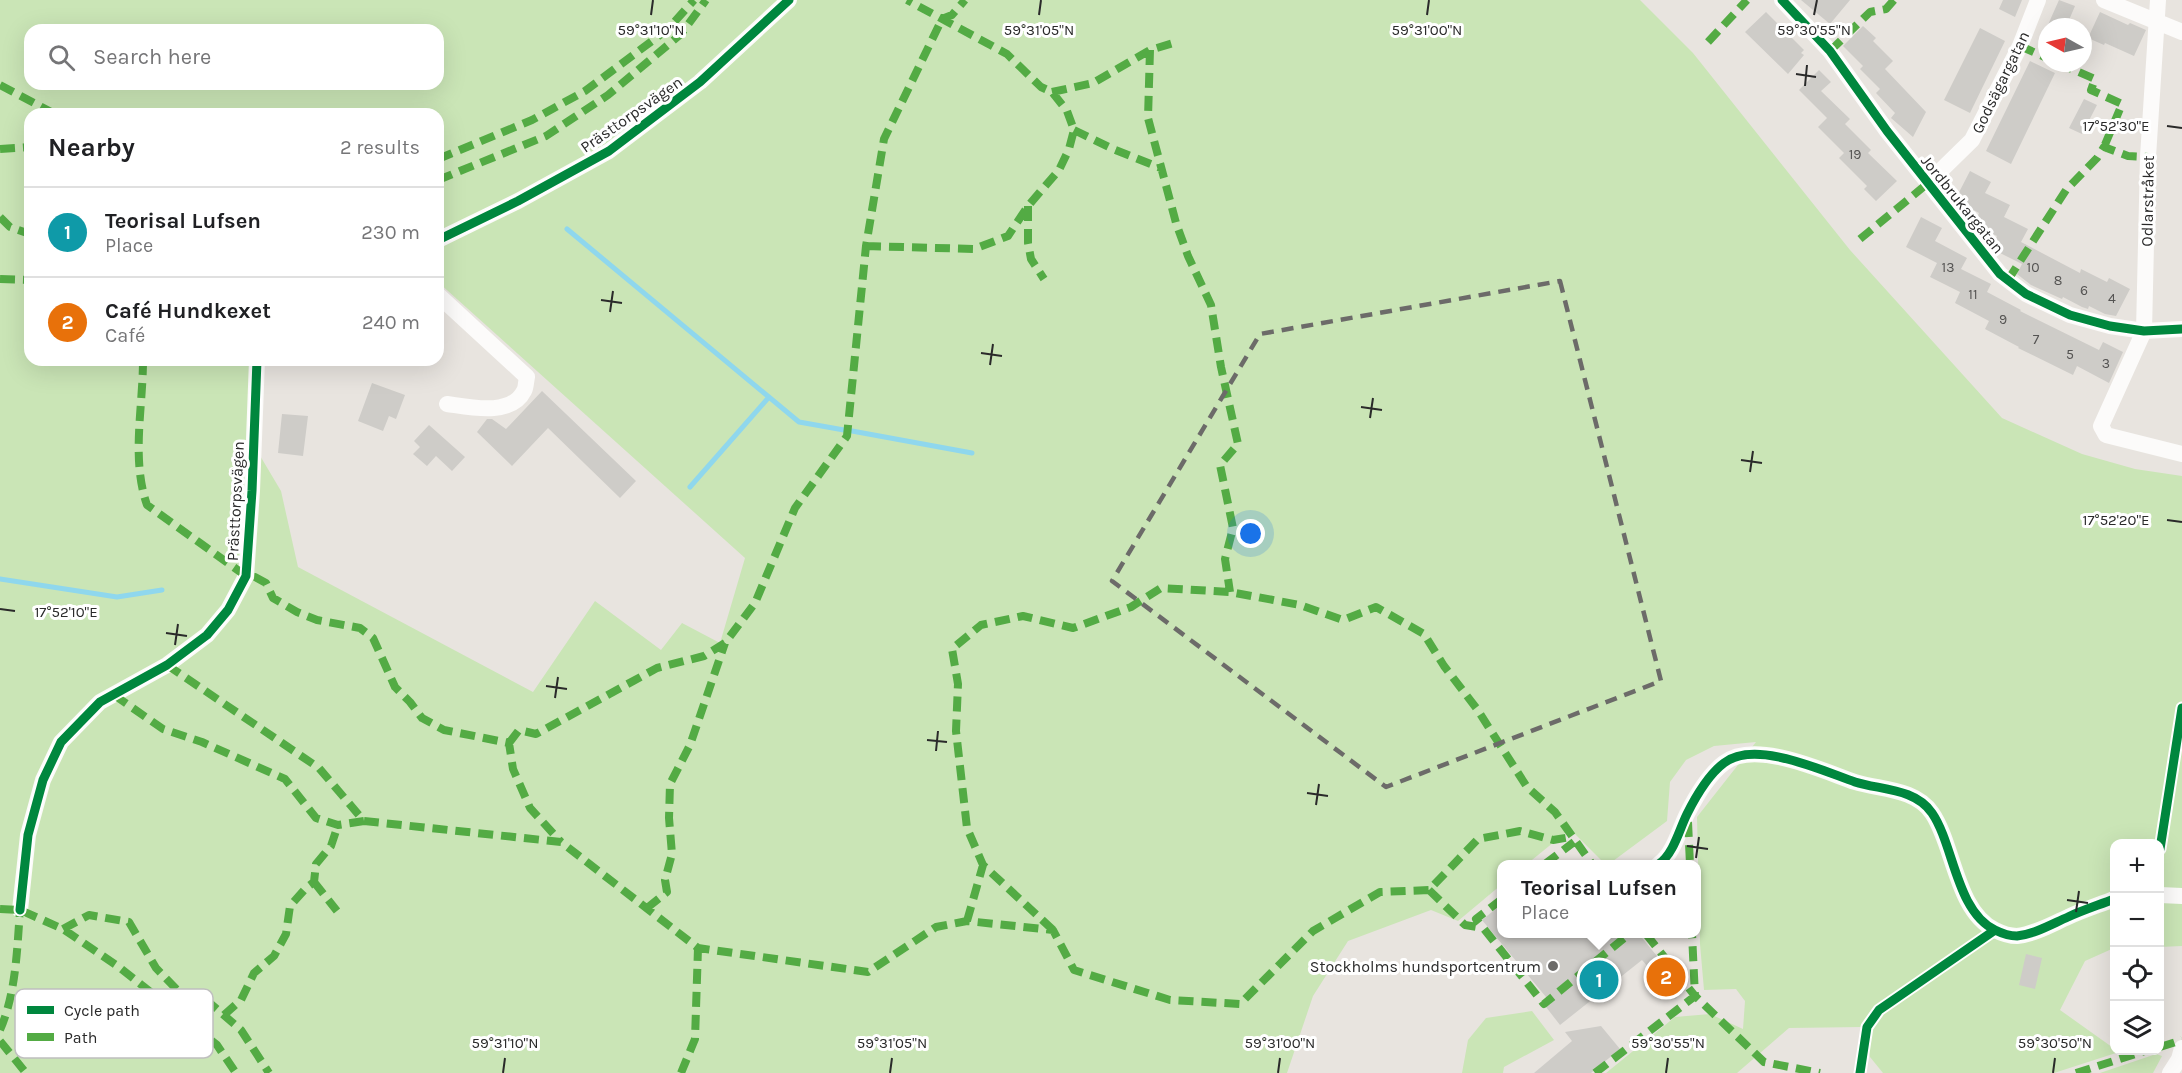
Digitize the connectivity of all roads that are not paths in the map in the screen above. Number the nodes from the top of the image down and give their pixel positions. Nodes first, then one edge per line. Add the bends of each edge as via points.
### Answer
1 (789, 0) edge
2 (2038, 0) edge
3 (2104, 0) edge
4 (2158, 0) edge
5 (1789, 3) edge
6 (2156, 22) junction
7 (2182, 32) edge
8 (1927, 184) junction
9 (444, 237) edge
10 (444, 301) edge
11 (2182, 329) edge
12 (2144, 331) junction
13 (256, 366) edge
14 (447, 404) dead end
15 (2182, 454) edge
16 (1664, 860) edge
17 (2164, 896) edge
18 (2182, 896) edge
19 (2110, 901) edge
20 (20, 910) dead end
21 (2182, 1048) edge
22 (2170, 1073) edge

1 - 9 street, Prästtorpsvägen via 700,82 609,151
2 - 8 street, Godsägargatan via 2020,46 1972,140
3 - 6 street
4 - 6 street, Odlarstråket
5 - 8 street, Jordbrukargatan via 1830,51
6 - 7 street
6 - 12 street, Odlarstråket
8 - 12 street, Jordbrukargatan via 2000,274 2026,294 2070,315
10 - 14 street via 527,377 524,392 507,407 484,409
11 - 12 street, Jordbrukargatan
12 - 15 street via 2101,426 2106,435
13 - 20 street, Prästtorpsvägen via 246,576 228,610 207,635 167,665 100,702 61,742 43,780 28,836
16 - 19 street via 1702,788 1725,762 1760,754 1909,793 1932,812 1960,884 1978,917 1995,930 2015,936 2037,931
17 - 18 street
21 - 22 street

